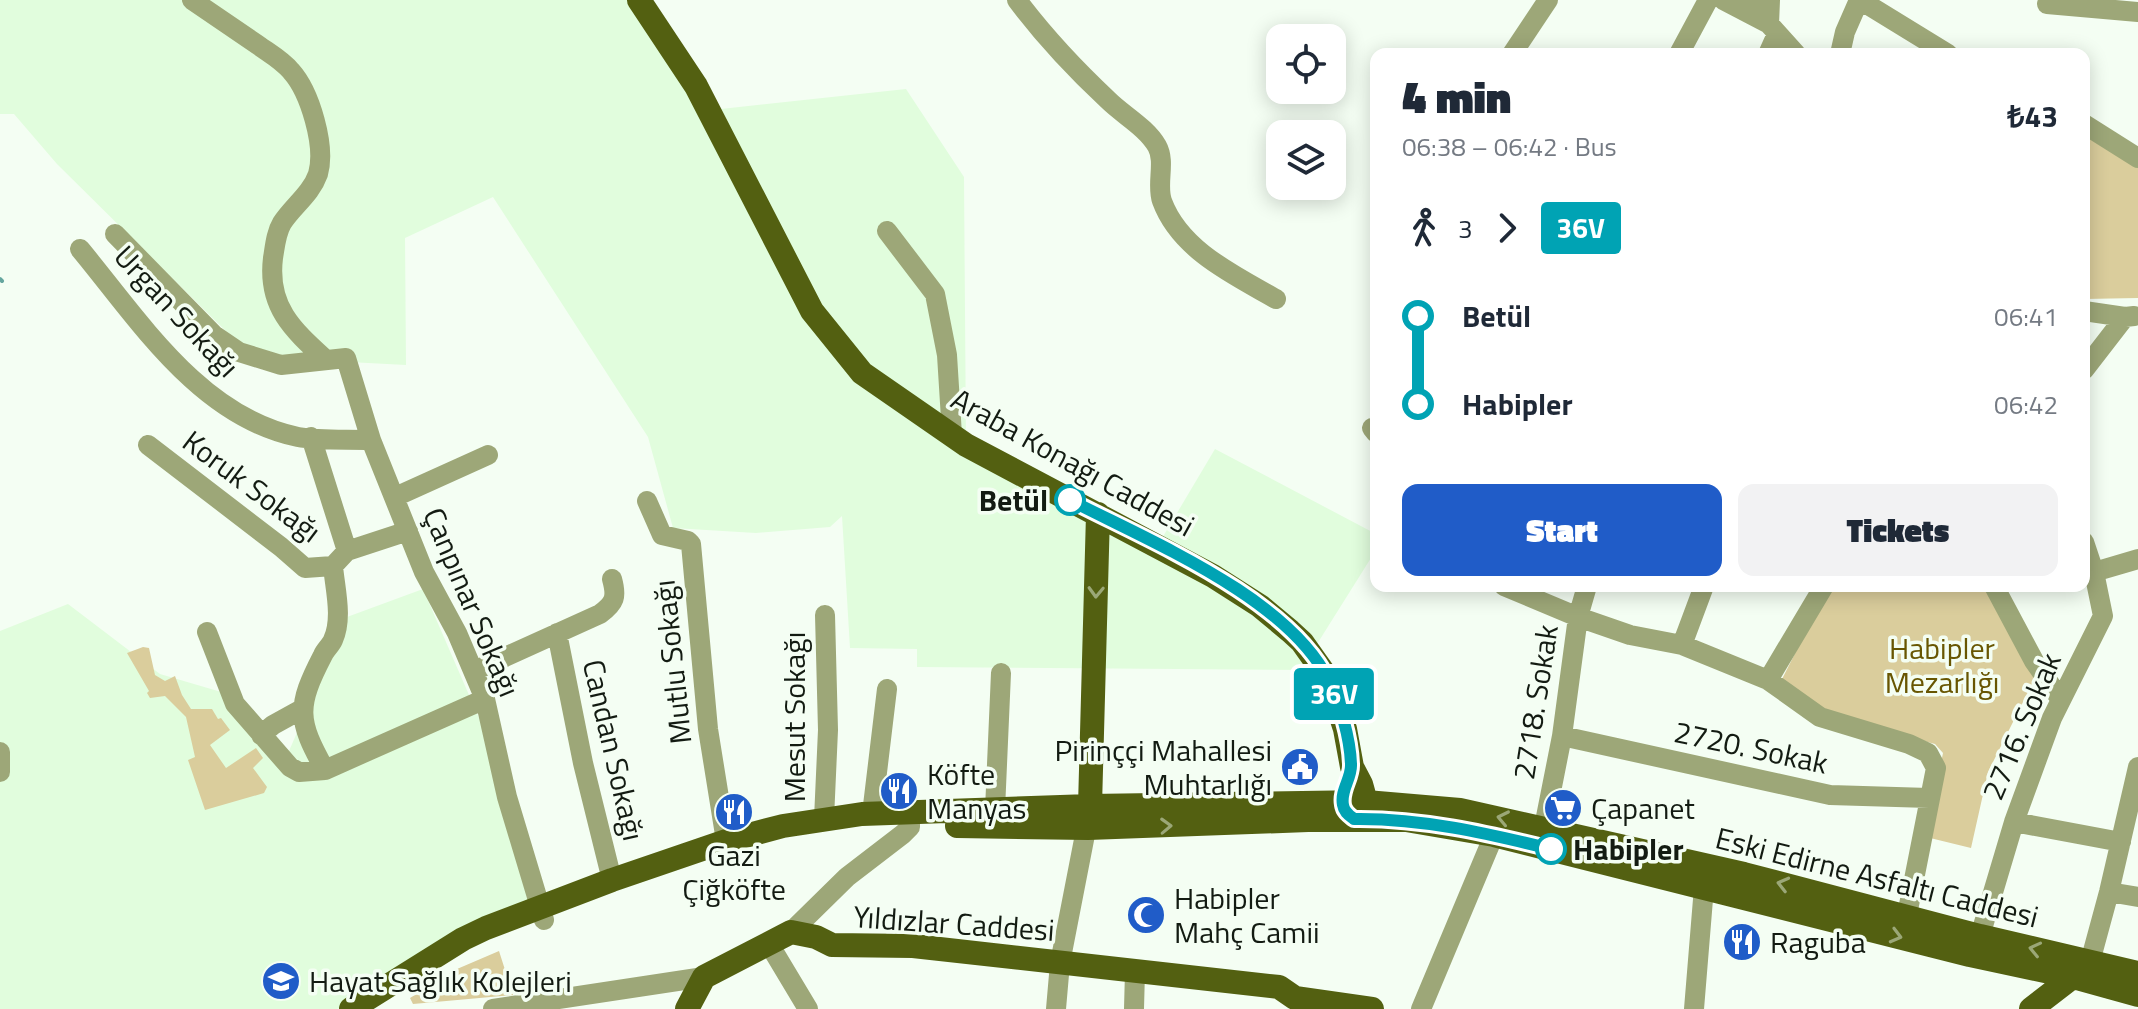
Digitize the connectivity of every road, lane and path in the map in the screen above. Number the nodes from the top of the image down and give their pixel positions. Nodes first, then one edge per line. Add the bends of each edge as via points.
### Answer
1 (192, 0) edge
2 (639, 0) edge
3 (1017, 0) edge
4 (1548, 0) edge
5 (1708, 0) edge
6 (1723, 0) edge
7 (1753, 0) edge
8 (1770, 0) edge
9 (1860, 0) edge
10 (2047, 4) dead end
11 (2124, 8) edge
12 (1773, 29) junction
13 (1516, 48) edge
14 (1682, 48) edge
15 (1769, 48) edge
16 (1790, 48) edge
17 (1841, 48) edge
18 (1938, 48) edge
19 (2090, 128) edge
20 (2138, 158) edge
21 (887, 231) dead end
22 (115, 234) dead end
23 (80, 249) dead end
24 (1276, 299) dead end
25 (2090, 312) edge
26 (2131, 316) edge
27 (336, 359) junction
28 (2090, 363) edge
29 (952, 435) junction
30 (311, 437) junction
31 (371, 440) junction
32 (148, 445) dead end
33 (488, 455) dead end
34 (395, 497) junction
35 (647, 501) dead end
36 (1098, 514) junction
37 (408, 531) junction
38 (340, 559) junction
39 (2138, 559) edge
40 (2090, 560) edge
41 (2094, 572) junction
42 (612, 579) dead end
43 (1518, 592) edge
44 (1585, 592) edge
45 (1702, 592) edge
46 (1820, 592) edge
47 (1997, 592) edge
48 (825, 615) dead end
49 (1578, 617) junction
50 (207, 632) dead end
51 (557, 633) junction
52 (1682, 645) junction
53 (474, 671) junction
54 (1001, 673) dead end
55 (1768, 680) junction
56 (887, 689) dead end
57 (485, 699) junction
58 (2061, 700) junction
59 (302, 709) junction
60 (261, 735) junction
61 (1562, 736) junction
62 (0, 752) edge
63 (2138, 767) edge
64 (325, 770) junction
65 (0, 772) edge
66 (1929, 798) junction
67 (995, 810) junction
68 (1352, 810) junction
69 (872, 814) junction
70 (1089, 817) junction
71 (824, 819) junction
72 (910, 819) junction
73 (2014, 822) junction
74 (1544, 827) junction
75 (1494, 835) junction
76 (726, 841) junction
77 (2121, 842) junction
78 (612, 880) junction
79 (1704, 887) junction
80 (2109, 892) junction
81 (2138, 897) edge
82 (541, 914) junction
83 (1907, 915) junction
84 (791, 932) junction
85 (1980, 936) junction
86 (769, 944) junction
87 (1060, 963) junction
88 (2081, 970) junction
89 (1135, 971) junction
90 (2138, 973) edge
91 (704, 977) junction
92 (2138, 995) edge
93 (1277, 998) edge
94 (365, 1007) edge
95 (493, 1009) edge
96 (687, 1009) edge
97 (808, 1009) edge
98 (1056, 1009) edge
99 (1134, 1009) edge
100 (1372, 1009) edge
101 (1421, 1009) edge
102 (1694, 1009) edge
103 (2031, 1009) edge

1 - 27 street, Çanpınar Sokağı via 290,69 314,112 318,173 282,223 271,272 277,305 287,320
2 - 29 main road, Araba Konağı Caddesi via 696,86 812,311 862,373
3 - 24 street via 1080,73 1158,147 1161,199 1189,242
4 - 13 street
5 - 14 street
6 - 12 street
7 - 12 street
8 - 12 street
9 - 17 street
9 - 18 street
10 - 11 street
12 - 15 street
12 - 16 street
19 - 20 street
21 - 29 street via 935,294 947,355
22 - 27 street via 214,335 239,352 281,365
23 - 30 street, Urgan Sokağı via 204,390 233,411 273,429
25 - 26 street
26 - 28 street
27 - 31 street, Çanpınar Sokağı
29 - 36 main road, Araba Konağı Caddesi
30 - 31 street, Urgan Sokağı
30 - 38 street
31 - 34 street, Çanpınar Sokağı
32 - 38 street, Koruk Sokağı via 305,568
33 - 34 street
34 - 37 street, Çanpınar Sokağı
35 - 76 street, Mutlu Sokağı via 662,535 691,544 708,729
36 - 68 main road, Araba Konağı Caddesi via 1238,590 1302,642 1329,680 1345,729 1352,767 1344,788
36 -> 70 main road
37 - 38 street, Koruk Sokağı
37 - 53 street, Çanpınar Sokağı
38 - 59 street via 339,618
39 - 41 street
40 - 41 street, 2716. Sokak
41 - 58 street, 2716. Sokak via 2103,616
42 - 51 street, Candan Sokağı via 612,605
43 - 49 street
44 - 49 street, 2718. Sokak
45 - 52 street
46 - 55 street
47 - 58 street
48 - 71 street, Mesut Sokağı
49 - 52 street
49 - 61 street, 2718. Sokak
50 - 60 street via 230,695
51 - 53 street, Candan Sokağı
51 - 78 street, Candan Sokağı
52 - 55 street
53 - 57 street, Çanpınar Sokağı
54 - 67 street
55 - 66 street via 1820,717 1928,753 1936,768
56 - 69 street
57 - 64 street
57 - 82 street, Çanpınar Sokağı
58 - 73 street, 2716. Sokak
59 - 60 street
59 - 64 street via 303,726
60 - 64 street via 299,772
61 - 66 street, 2720. Sokak via 1830,795
61 - 74 street, 2718. Sokak
62 - 65 street
63 - 77 street
66 - 83 street
67 - 70 main road, Eski Edirne Asfaltı Caddesi
67 - 72 main road, Eski Edirne Asfaltı Caddesi
68 - 70 main road, Eski Edirne Asfaltı Caddesi
70 -> 68 main road, Eski Edirne Asfaltı Caddesi via 1290,821
74 -> 68 main road, Eski Edirne Asfaltı Caddesi via 1460,810
68 - 75 main road, Eski Edirne Asfaltı Caddesi
69 - 71 main road, Eski Edirne Asfaltı Caddesi
69 - 72 main road, Eski Edirne Asfaltı Caddesi
70 - 72 main road, Eski Edirne Asfaltı Caddesi
70 - 87 street
71 - 76 main road, Eski Edirne Asfaltı Caddesi
72 - 82 main road, Eski Edirne Asfaltı Caddesi via 770,845
72 - 84 street
73 - 77 street
73 - 85 street, 2716. Sokak
83 -> 74 main road, Eski Edirne Asfaltı Caddesi
75 - 79 main road, Eski Edirne Asfaltı Caddesi
75 - 101 street
76 - 78 main road, Eski Edirne Asfaltı Caddesi
77 - 80 street
78 - 82 main road, Eski Edirne Asfaltı Caddesi
79 -> 88 main road, Eski Edirne Asfaltı Caddesi via 1970,955
79 - 102 street
80 - 81 street
80 - 88 street
82 - 94 main road, Eski Edirne Asfaltı Caddesi
83 - 85 main road, Eski Edirne Asfaltı Caddesi
84 - 86 main road
84 - 87 main road, Yıldızlar Caddesi via 832,945 913,946
88 -> 85 main road, Eski Edirne Asfaltı Caddesi
86 - 91 main road
86 - 97 street
87 - 89 main road, Yıldızlar Caddesi
87 - 98 street
88 - 90 main road, Eski Edirne Asfaltı Caddesi
88 - 92 main road, Eski Edirne Asfaltı Caddesi
88 - 103 main road
89 - 93 main road, Yıldızlar Caddesi
89 - 99 street
91 - 95 street
91 - 96 main road
93 - 100 main road, Yıldızlar Caddesi

